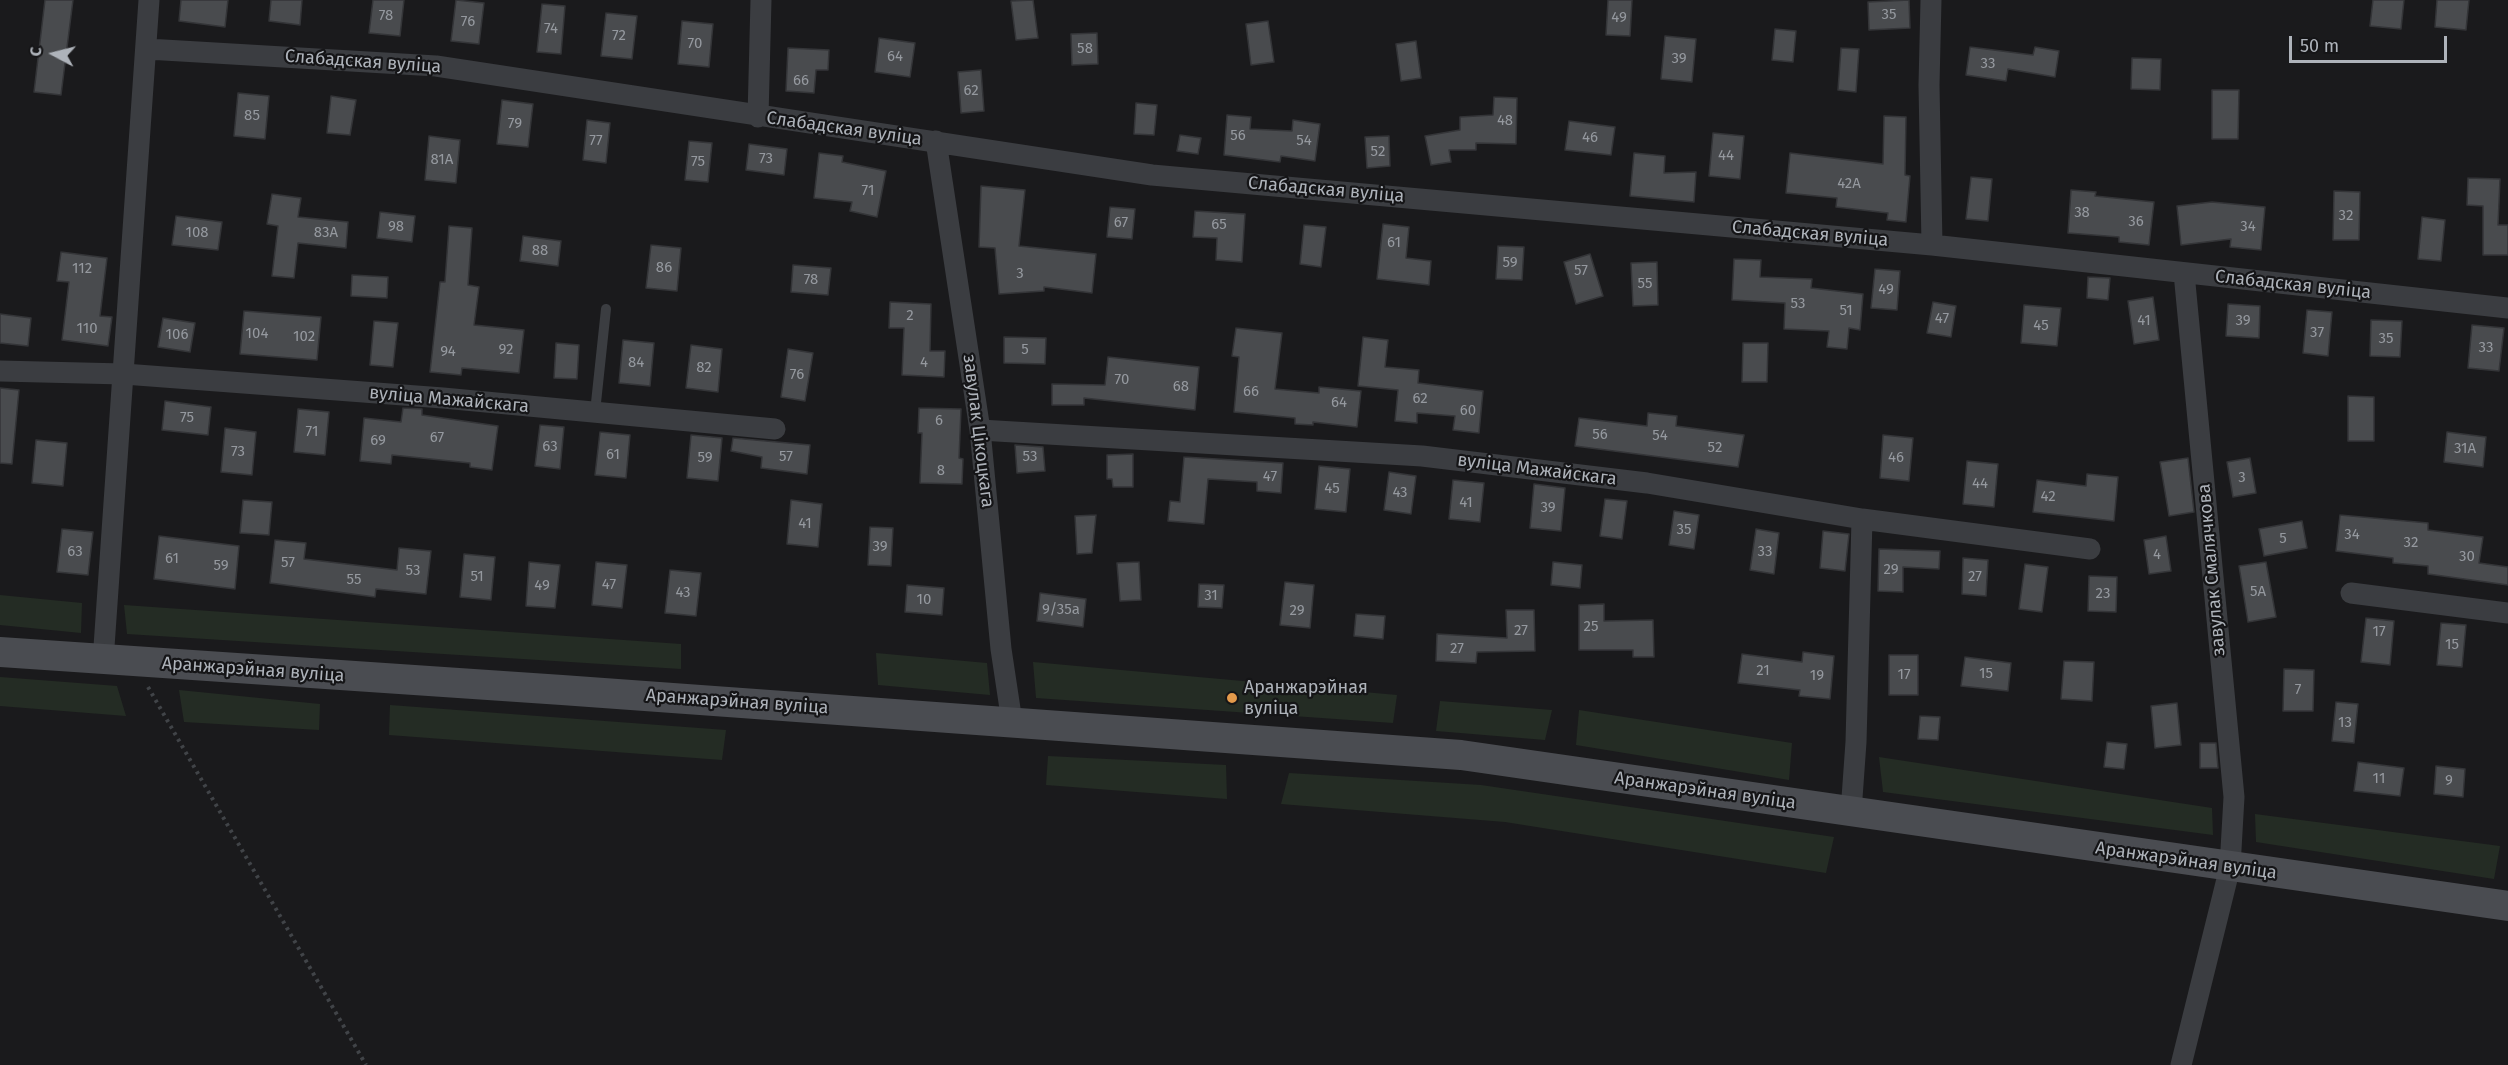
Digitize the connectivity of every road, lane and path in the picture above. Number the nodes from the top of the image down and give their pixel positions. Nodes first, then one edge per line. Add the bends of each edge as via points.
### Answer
1 (149, 0) edge
2 (761, 0) edge
3 (1931, 0) edge
4 (147, 49) junction
5 (758, 117) junction
6 (936, 141) junction
7 (1932, 245) junction
8 (2184, 273) junction
9 (2508, 308) edge
10 (606, 309) dead end
11 (0, 371) edge
12 (124, 374) junction
13 (596, 412) junction
14 (775, 429) dead end
15 (980, 430) junction
16 (1862, 519) junction
17 (2090, 549) dead end
18 (2351, 593) dead end
19 (2508, 613) edge
20 (0, 652) edge
21 (103, 661) junction
22 (134, 663) junction
23 (1012, 722) junction
24 (1851, 812) junction
25 (2230, 867) junction
26 (2508, 900) edge
27 (2508, 906) edge
28 (366, 1065) edge
29 (2181, 1065) edge

1 - 4 street
2 - 5 street
3 - 7 street
4 - 5 street, Слабадская вуліца via 436,66
4 - 12 street
5 - 6 street, Слабадская вуліца
6 - 7 street, Слабадская вуліца via 1152,175
6 - 15 street, завулак Цікоцкага
7 - 8 street, Слабадская вуліца
8 - 9 street, Слабадская вуліца
8 - 25 street, завулак Смалячкова via 2234,797
10 - 13 lane
11 - 12 street, вуліца Мажайскага
12 - 13 street, вуліца Мажайскага
12 - 21 street
13 - 14 street, вуліца Мажайскага
15 - 16 street, вуліца Мажайскага via 1422,456 1647,483
15 - 23 street, завулак Цікоцкага
16 - 17 street, вуліца Мажайскага
16 - 24 street
18 - 19 street
20 - 21 main road, Аранжарэйная вуліца
21 - 22 main road, Аранжарэйная вуліца
22 - 23 main road, Аранжарэйная вуліца
22 - 28 path
23 - 24 main road, Аранжарэйная вуліца via 1461,755
24 - 25 main road, Аранжарэйная вуліца
25 - 27 main road, Аранжарэйная вуліца
25 - 29 street, завулак Смалячкова
26 - 27 lane

